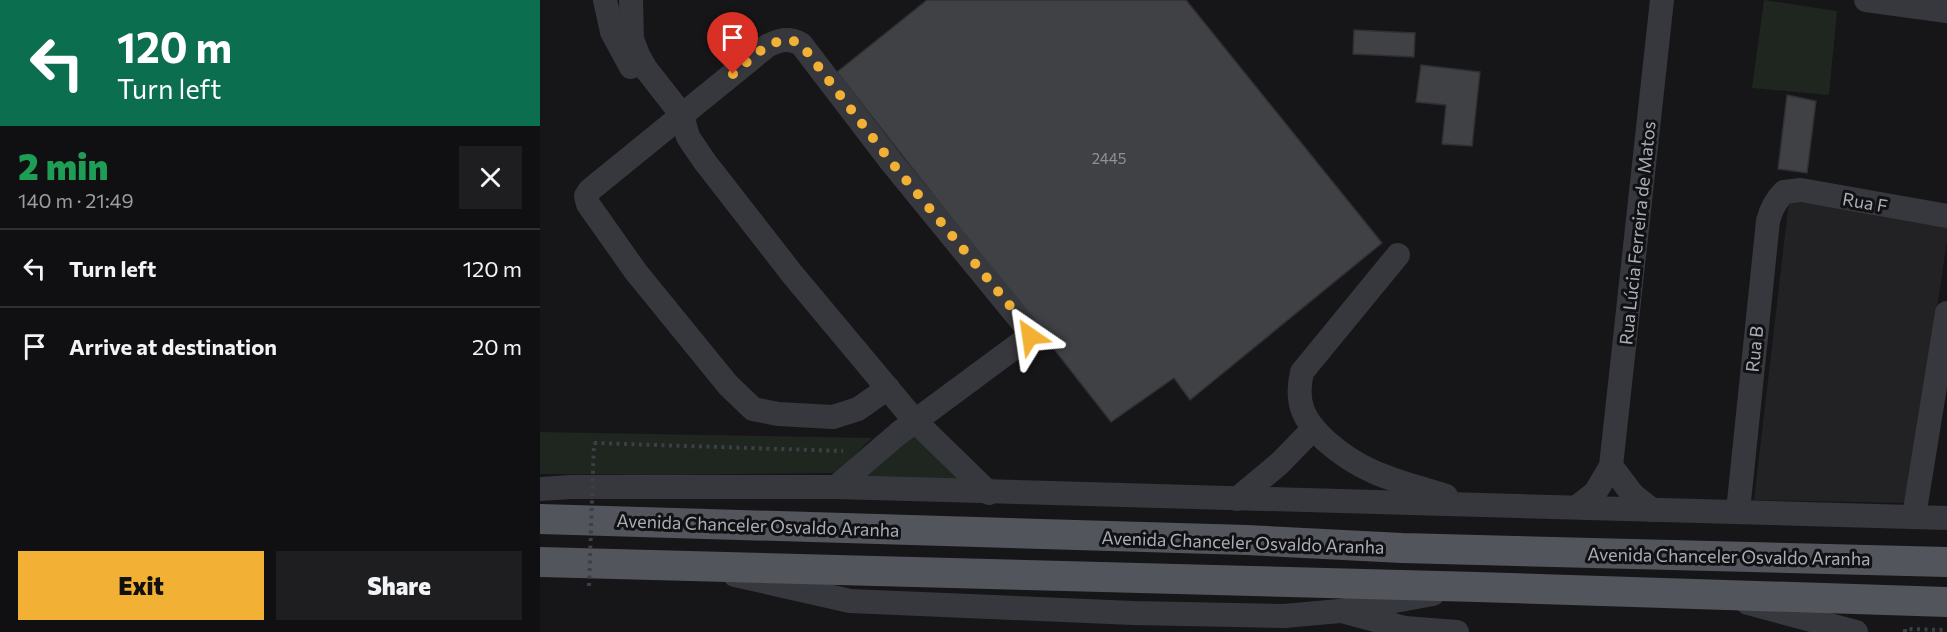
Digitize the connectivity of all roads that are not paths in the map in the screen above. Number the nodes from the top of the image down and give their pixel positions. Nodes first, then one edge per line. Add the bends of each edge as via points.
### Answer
1 (605, 0) edge
2 (631, 0) edge
3 (1662, 0) edge
4 (1866, 0) edge
5 (1947, 11) edge
6 (680, 125) junction
7 (1784, 192) joint
8 (1947, 216) edge
9 (1398, 255) dead end
10 (1947, 313) edge
11 (888, 388) junction
12 (915, 421) junction
13 (1313, 429) junction
14 (1611, 466) junction
15 (836, 487) junction
16 (540, 489) edge
17 (989, 493) junction
18 (1237, 499) junction
19 (1474, 505) junction
20 (1577, 507) junction
21 (1652, 510) junction
22 (1738, 511) junction
23 (1914, 516) junction
24 (1947, 518) edge
25 (540, 519) edge
26 (540, 562) edge
27 (1947, 562) edge
28 (707, 567) junction
29 (1477, 586) junction
30 (1714, 594) junction
31 (1947, 602) edge
32 (1341, 610) junction
33 (1133, 622) edge
34 (1457, 632) edge
35 (1856, 632) edge

1 - 6 street via 612,32 624,57
2 - 6 street via 632,39 638,55
3 - 14 street, Rua Lúcia Ferreira de Matos
4 - 5 street
6 - 11 street via 731,198
6 - 11 street via 590,190 586,199 636,272 753,410 833,417 858,409
6 - 12 street via 767,46 784,39 801,44 892,163 1030,330 1030,336
7 - 8 street, Rua F via 1801,190
7 - 22 street, Rua B via 1768,221
9 - 13 street via 1302,372 1300,403
10 - 23 street
11 - 12 street
12 - 15 street
12 - 17 street
13 - 18 street via 1281,463
13 - 19 street via 1357,465 1376,474
14 - 20 street via 1595,493
14 - 21 street via 1633,495
15 - 16 street
15 - 17 street
17 - 18 street
18 - 19 street
19 - 20 street
20 - 21 street
21 - 22 street
22 - 23 street
23 - 24 street
25 - 27 main road, Avenida Chanceler Osvaldo Aranha
26 - 28 main road, Avenida Chanceler Osvaldo Aranha
28 - 29 main road, Avenida Chanceler Osvaldo Aranha
28 - 33 street via 850,601
29 - 30 main road, Avenida Chanceler Osvaldo Aranha
29 - 32 street
30 - 31 main road, Avenida Chanceler Osvaldo Aranha
30 - 35 street
32 - 33 street
32 - 34 street via 1405,628

